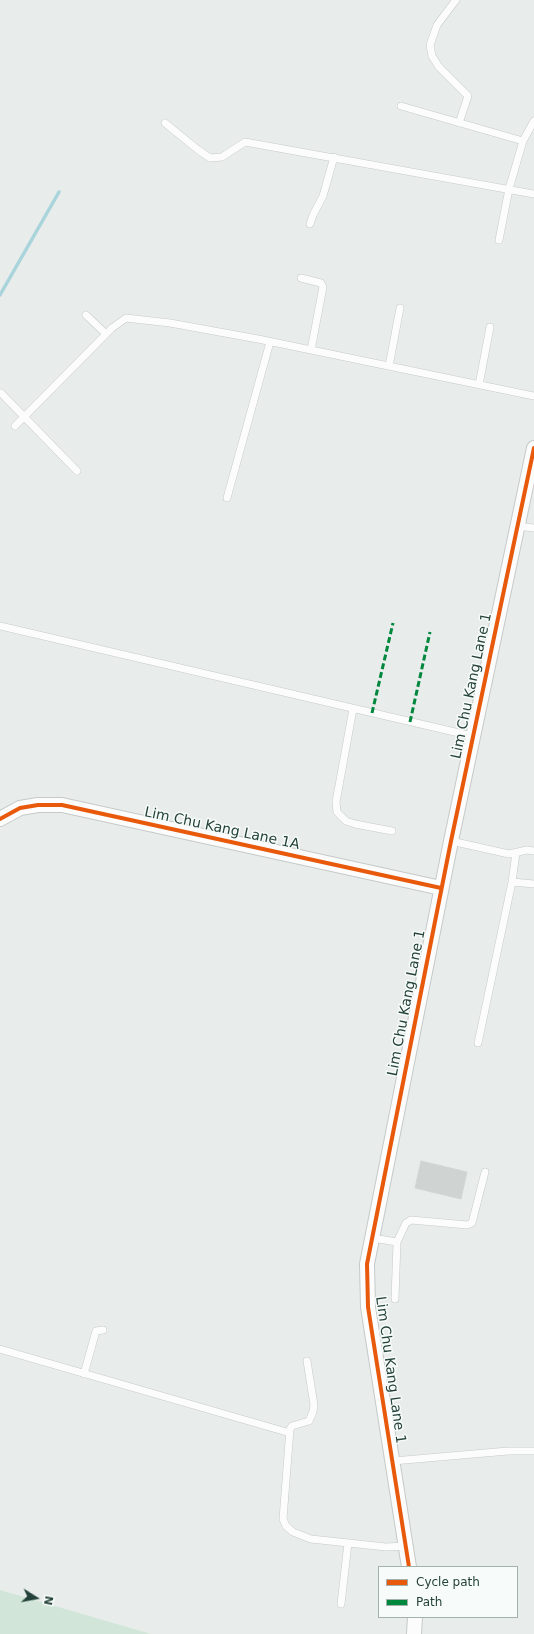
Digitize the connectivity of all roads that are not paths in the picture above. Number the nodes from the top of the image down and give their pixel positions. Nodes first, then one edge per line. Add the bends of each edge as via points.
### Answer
1 (456, 0) edge
2 (401, 106) dead end
3 (534, 121) edge
4 (459, 123) junction
5 (166, 124) dead end
6 (523, 141) junction
7 (334, 157) junction
8 (509, 189) junction
9 (534, 194) edge
10 (310, 224) dead end
11 (499, 240) dead end
12 (300, 278) dead end
13 (400, 308) dead end
14 (86, 315) dead end
15 (490, 327) dead end
16 (106, 334) junction
17 (270, 342) junction
18 (311, 350) junction
19 (389, 366) junction
20 (479, 385) junction
21 (0, 393) edge
22 (534, 396) edge
23 (24, 417) junction
24 (15, 426) dead end
25 (534, 448) edge
26 (77, 471) dead end
27 (227, 498) dead end
28 (517, 526) junction
29 (534, 528) edge
30 (0, 626) edge
31 (353, 708) junction
32 (472, 736) junction
33 (0, 819) edge
34 (392, 830) dead end
35 (451, 841) junction
36 (534, 851) edge
37 (516, 853) junction
38 (512, 882) junction
39 (534, 884) edge
40 (441, 888) junction
41 (478, 1043) dead end
42 (485, 1172) dead end
43 (372, 1238) junction
44 (397, 1242) junction
45 (395, 1299) dead end
46 (103, 1330) dead end
47 (0, 1349) edge
48 (308, 1361) dead end
49 (84, 1374) junction
50 (290, 1433) junction
51 (534, 1451) edge
52 (393, 1461) junction
53 (348, 1543) junction
54 (406, 1546) junction
55 (409, 1566) edge
56 (341, 1604) dead end
57 (415, 1618) edge
58 (414, 1634) edge

1 - 4 lane via 437,25 430,45 432,56 439,68 468,96
2 - 4 lane
3 - 6 lane
4 - 6 lane
5 - 7 lane via 210,158 222,157 245,142
6 - 8 lane
7 - 8 lane
7 - 10 lane via 323,196
8 - 9 lane
8 - 11 lane
12 - 18 lane via 320,283 323,287
13 - 19 lane
14 - 16 lane
15 - 20 lane
16 - 17 lane via 126,318 135,318
16 - 23 lane
17 - 18 lane
17 - 27 lane
18 - 19 lane
19 - 20 lane
20 - 22 lane
21 - 23 lane
23 - 24 lane
23 - 26 lane
25 - 28 street, Lim Chu Kang Lane 1
28 - 29 lane
28 - 32 street, Lim Chu Kang Lane 1
30 - 31 lane
31 - 32 lane
31 - 34 lane via 336,802 337,812 346,821 354,824
32 - 35 street, Lim Chu Kang Lane 1
33 - 40 street, Lim Chu Kang Lane 1A via 20,808 62,805
35 - 37 lane via 509,854
35 - 40 street, Lim Chu Kang Lane 1
36 - 37 lane
37 - 38 lane
38 - 39 lane
38 - 41 lane
40 - 43 street, Lim Chu Kang Lane 1
42 - 44 lane via 472,1223 467,1225 408,1220
43 - 44 lane
43 - 52 street, Lim Chu Kang Lane 1 via 367,1264 368,1308
44 - 45 lane
46 - 49 lane via 96,1331
47 - 49 lane
48 - 50 lane via 314,1405 312,1417 309,1421 292,1426
49 - 50 lane
50 - 53 lane via 283,1519 286,1526 293,1532 312,1539
51 - 52 lane
52 - 54 street, Lim Chu Kang Lane 1
53 - 54 lane via 386,1547
53 - 56 lane
54 - 55 street, Lim Chu Kang Lane 1
57 - 58 street

